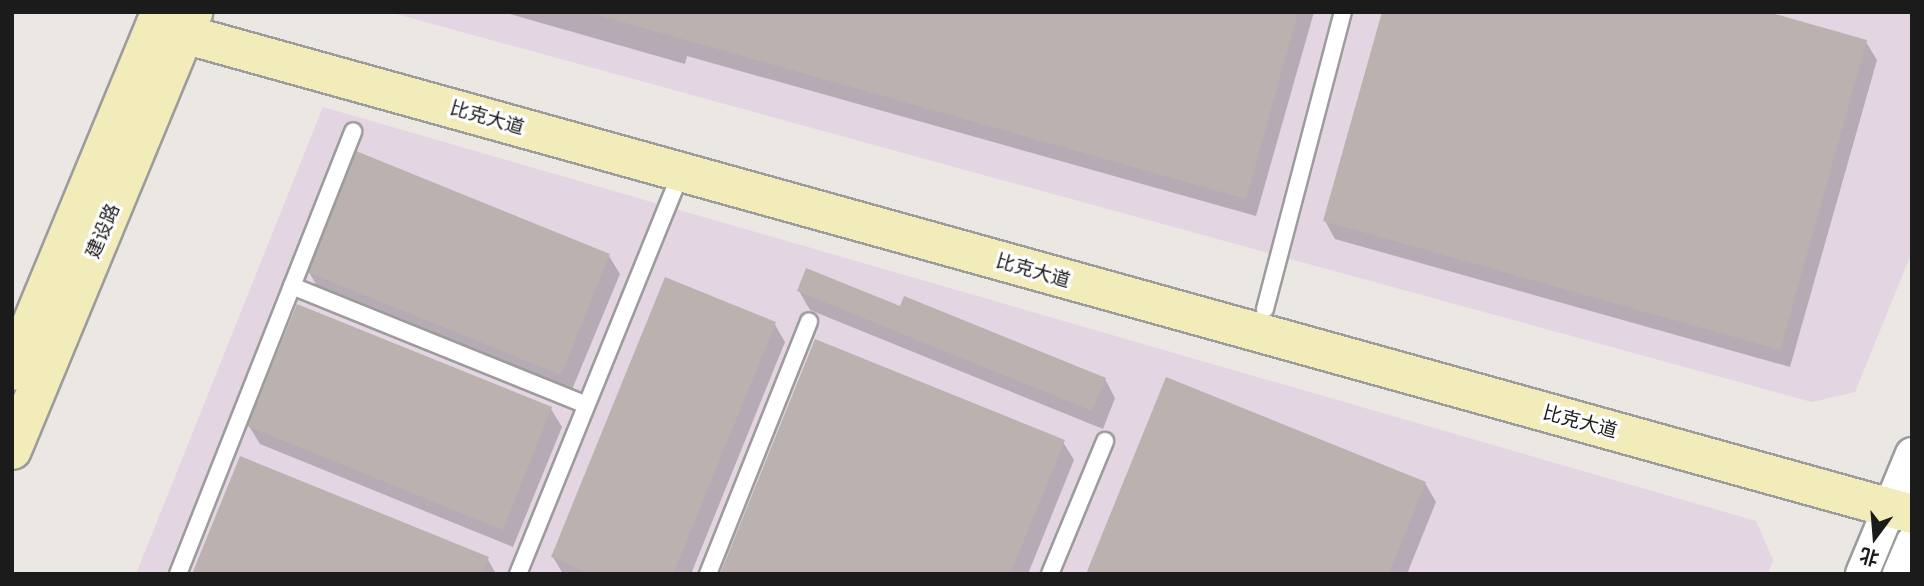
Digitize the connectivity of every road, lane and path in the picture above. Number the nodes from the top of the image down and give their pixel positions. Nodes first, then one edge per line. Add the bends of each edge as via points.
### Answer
1 (1343, 12) edge
2 (179, 19) edge
3 (353, 131) dead end
4 (681, 172) junction
5 (292, 286) junction
6 (1265, 309) junction
7 (808, 321) dead end
8 (12, 371) edge
9 (586, 405) junction
10 (1105, 441) dead end
11 (12, 450) edge
12 (1905, 490) edge
13 (1912, 543) edge
14 (519, 571) edge
15 (178, 574) edge
16 (536, 574) edge
17 (708, 574) edge
18 (1050, 574) edge
19 (1862, 574) edge
20 (1899, 574) edge

1 - 6 lane
2 - 4 main road, 比克大道
2 - 6 main road, 比克大道
2 - 8 main road, 建设路
2 - 11 main road, 建设路
3 - 5 lane
4 - 9 lane
4 - 12 main road, 比克大道
5 - 9 lane
5 - 15 lane
6 - 12 main road, 比克大道
7 - 17 lane
9 - 14 lane
10 - 18 lane
12 - 19 street
13 - 20 street
14 - 16 lane

